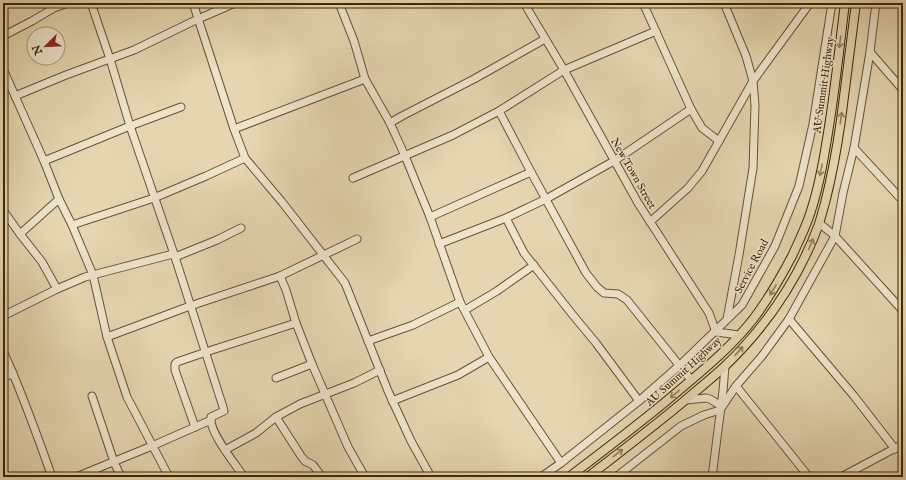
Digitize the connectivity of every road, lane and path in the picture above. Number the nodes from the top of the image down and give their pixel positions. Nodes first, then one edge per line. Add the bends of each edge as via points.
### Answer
1 (68, 3) edge
2 (91, 3) edge
3 (193, 3) edge
4 (235, 3) edge
5 (339, 3) edge
6 (524, 3) edge
7 (643, 3) edge
8 (724, 3) edge
9 (810, 3) edge
10 (832, 3) edge
11 (845, 3) edge
12 (856, 3) edge
13 (876, 3) edge
14 (198, 19) junction
15 (656, 31) junction
16 (3, 36) edge
17 (545, 39) junction
18 (870, 52) junction
19 (110, 59) junction
20 (3, 69) edge
21 (564, 70) junction
22 (365, 79) junction
23 (753, 81) junction
24 (903, 90) edge
25 (15, 96) junction
26 (182, 107) dead end
27 (691, 109) junction
28 (499, 111) junction
29 (390, 123) junction
30 (130, 126) junction
31 (234, 129) junction
32 (720, 141) junction
33 (854, 148) junction
34 (405, 156) junction
35 (245, 158) junction
36 (44, 161) junction
37 (614, 161) junction
38 (531, 172) junction
39 (353, 178) dead end
40 (154, 198) junction
41 (59, 199) junction
42 (546, 199) junction
43 (903, 201) edge
44 (3, 210) edge
45 (430, 217) junction
46 (506, 218) junction
47 (650, 222) junction
48 (819, 223) junction
49 (72, 225) junction
50 (240, 228) dead end
51 (20, 234) junction
52 (835, 236) junction
53 (357, 239) dead end
54 (439, 244) junction
55 (174, 256) junction
56 (324, 256) junction
57 (534, 265) junction
58 (93, 275) junction
59 (280, 276) junction
60 (57, 289) junction
61 (460, 302) junction
62 (190, 306) junction
63 (465, 310) junction
64 (903, 311) edge
65 (3, 316) edge
66 (789, 319) junction
67 (727, 320) junction
68 (296, 323) junction
69 (716, 332) junction
70 (739, 335) junction
71 (107, 337) junction
72 (368, 341) junction
73 (3, 351) edge
74 (206, 352) junction
75 (490, 357) junction
76 (312, 364) junction
77 (680, 365) junction
78 (725, 366) junction
79 (380, 370) junction
80 (13, 373) junction
81 (3, 378) edge
82 (276, 378) dead end
83 (692, 380) junction
84 (736, 386) junction
85 (324, 394) junction
86 (92, 396) dead end
87 (686, 400) junction
88 (392, 401) junction
89 (639, 401) junction
90 (720, 408) junction
91 (276, 417) junction
92 (211, 420) junction
93 (195, 427) junction
94 (903, 444) edge
95 (152, 446) junction
96 (895, 449) junction
97 (225, 450) junction
98 (114, 462) junction
99 (561, 463) junction
100 (52, 477) edge
101 (76, 477) edge
102 (121, 477) edge
103 (169, 477) edge
104 (244, 477) edge
105 (322, 477) edge
106 (365, 477) edge
107 (431, 477) edge
108 (541, 477) edge
109 (569, 477) edge
110 (588, 477) edge
111 (616, 477) edge
112 (712, 477) edge
113 (808, 477) edge
114 (841, 477) edge

1 - 16 street
2 - 19 street
3 - 14 street
4 - 14 street
5 - 22 street
6 - 17 street, New Town Street
7 - 15 street
8 - 23 street via 746,56
9 - 23 street
10 - 67 street, Service Road via 813,124 799,186 775,246 742,306
11 -> 70 main road, AU Summit Highway via 827,142 810,215 782,274 766,301
48 -> 12 main road, AU Summit Highway via 838,146
13 - 18 street
14 - 19 street
14 - 31 street
15 - 21 street
15 - 27 street
17 - 21 street, New Town Street
17 - 29 street
18 - 24 street
18 - 33 street
19 - 25 street
19 - 30 street
20 - 25 street
21 - 28 street
21 - 37 street, New Town Street
22 - 29 street
22 - 31 street
23 - 32 street
23 - 67 street via 753,168
25 - 36 street
26 - 30 street
27 - 32 street via 702,128
27 - 37 street
28 - 34 street
28 - 38 street
29 - 34 street
30 - 36 street
30 - 40 street
31 - 35 street
32 - 47 street via 702,171 688,188
33 - 43 street
33 - 52 street
34 - 39 street
34 - 45 street
35 - 40 street
35 - 56 street
36 - 41 street
37 - 42 street
37 - 47 street, New Town Street
38 - 42 street
38 - 45 street
40 - 49 street
40 - 55 street
41 - 49 street
41 - 51 street
42 - 46 street
42 - 77 street via 586,273 597,287 604,293 618,294 627,300
44 - 51 street
45 - 54 street
46 - 54 street
46 - 57 street via 524,253
47 - 69 street, New Town Street via 709,313
48 - 52 street
78 -> 48 main road, AU Summit Highway via 776,307 796,273
49 - 58 street
50 - 55 street via 217,240
51 - 60 street via 42,262
52 - 64 street
52 - 66 street
53 - 56 street
54 - 61 street
55 - 58 street
55 - 62 street
56 - 59 street
56 - 72 street via 345,283
57 - 63 street
57 - 89 street
58 - 60 street
58 - 71 street
59 - 62 street
59 - 68 street
60 - 65 street
61 - 63 street
61 - 72 street via 413,325
62 - 71 street
62 - 74 street
63 - 75 street
66 - 84 street
66 - 96 street
67 - 69 street, Service Road
68 - 74 street
68 - 76 street
69 - 70 street
69 - 77 street, Service Road
70 - 83 main road, AU Summit Highway
71 - 95 street via 127,397
72 - 79 street
73 - 80 street
74 - 92 street via 224,407 224,412 211,417
74 - 93 street via 177,362 174,366
75 - 88 street via 458,375
75 - 99 street
76 - 82 street
76 - 85 street
77 - 83 street
77 - 89 street, Service Road
78 - 87 main road, AU Summit Highway
78 - 90 street
79 - 85 street
79 - 88 street
80 - 81 street
80 - 100 street
83 -> 109 main road, AU Summit Highway
84 - 90 street
84 - 113 street
85 - 91 street
85 - 106 street
86 - 98 street
87 - 90 street via 706,398
110 -> 87 main road, AU Summit Highway
88 - 107 street
89 - 99 street, Service Road
90 - 111 street via 681,426
90 - 112 street
91 - 97 street via 256,433
91 - 105 street via 301,456 313,464
92 - 93 street
92 - 97 street
93 - 95 street
94 - 96 street
95 - 98 street
95 - 103 street
96 - 114 street
97 - 104 street
98 - 101 street
98 - 102 street
99 - 108 street, Service Road

